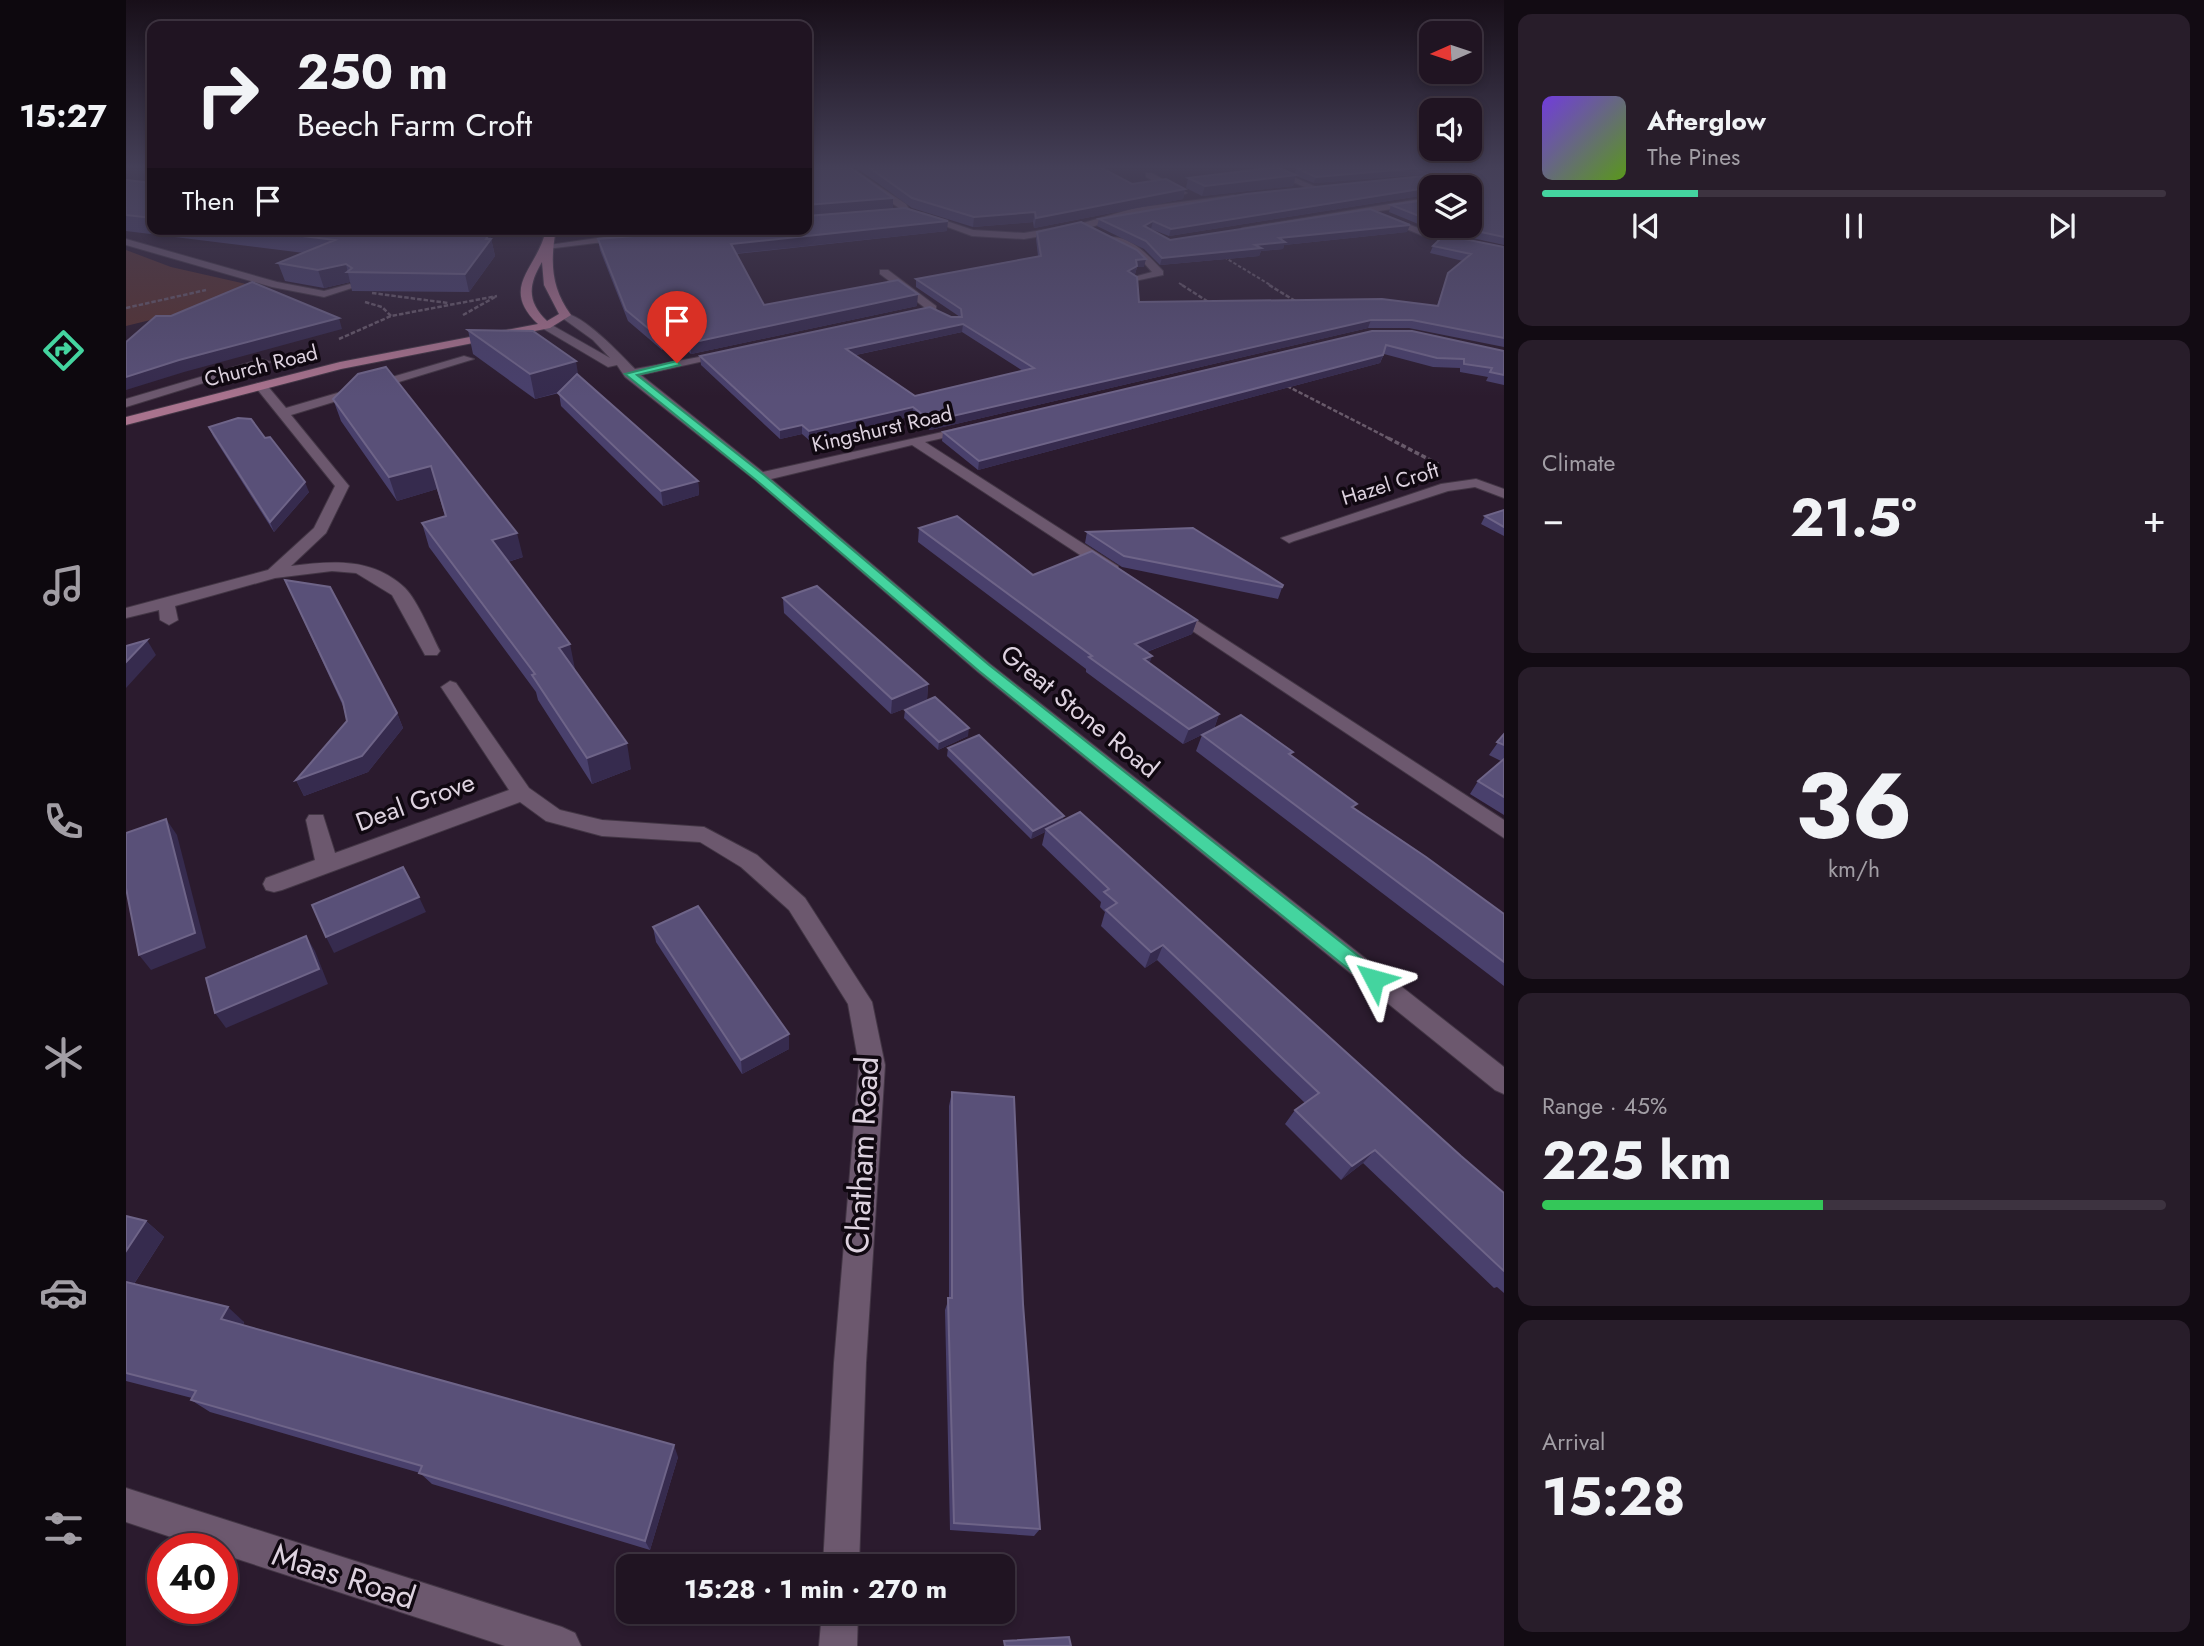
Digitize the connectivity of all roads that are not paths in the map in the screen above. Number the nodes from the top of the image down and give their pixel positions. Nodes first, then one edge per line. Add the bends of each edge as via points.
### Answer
1 (129, 243) edge
2 (548, 243) edge
3 (576, 243) edge
4 (1120, 243) edge
5 (1468, 243) edge
6 (547, 246) junction
7 (1504, 251) edge
8 (884, 272) dead end
9 (1134, 280) edge
10 (350, 287) edge
11 (932, 308) junction
12 (919, 311) edge
13 (943, 314) edge
14 (532, 315) junction
15 (565, 316) junction
16 (546, 326) junction
17 (745, 349) edge
18 (406, 351) junction
19 (468, 359) dead end
20 (265, 362) dead end
21 (629, 374) junction
22 (261, 386) junction
23 (126, 403) edge
24 (284, 413) junction
25 (126, 421) edge
26 (980, 426) edge
27 (914, 441) junction
28 (760, 477) junction
29 (1504, 494) edge
30 (1289, 538) dead end
31 (274, 573) junction
32 (1131, 582) edge
33 (1155, 597) edge
34 (126, 613) edge
35 (431, 650) dead end
36 (450, 687) dead end
37 (522, 793) junction
38 (316, 820) dead end
39 (1504, 830) edge
40 (327, 864) junction
41 (274, 884) dead end
42 (1504, 1082) edge
43 (126, 1505) edge
44 (842, 1554) edge
45 (839, 1624) edge
46 (562, 1646) edge
47 (838, 1646) edge

1 - 10 street via 324,294
2 - 6 main road
3 - 6 street
4 - 9 street via 1140,253 1159,273
5 - 7 street
6 - 14 main road via 525,279 525,302
6 - 15 main road via 545,276
8 - 11 street
11 - 12 street
11 - 13 street
14 - 15 main road, Church Road
14 - 16 main road
14 - 18 main road, Church Road
15 - 16 main road, Church Road
15 - 21 street, Great Stone Road via 597,338
16 - 18 main road, Church Road
16 - 21 street, Great Stone Road
17 - 21 street
18 - 22 main road, Church Road
19 - 24 street
20 - 23 street
21 - 28 street, Great Stone Road
22 - 24 street
22 - 25 main road, Church Road
24 - 31 street via 342,486 321,530
26 - 27 street, Kingshurst Road
27 - 28 street, Kingshurst Road
27 - 32 street
28 - 42 street, Great Stone Road via 984,668
29 - 30 street, Hazel Croft via 1476,483 1446,487
31 - 34 street via 168,612
31 - 35 street via 332,566 360,568 399,592
33 - 39 street
36 - 37 street, Chatham Road
37 - 40 street, Deal Grove
37 - 44 street, Chatham Road via 553,816 602,828 704,835 749,861 797,904 860,1002 872,1065
38 - 40 street, Deal Grove
40 - 41 street, Deal Grove
43 - 46 street, Maas Road
45 - 47 street

